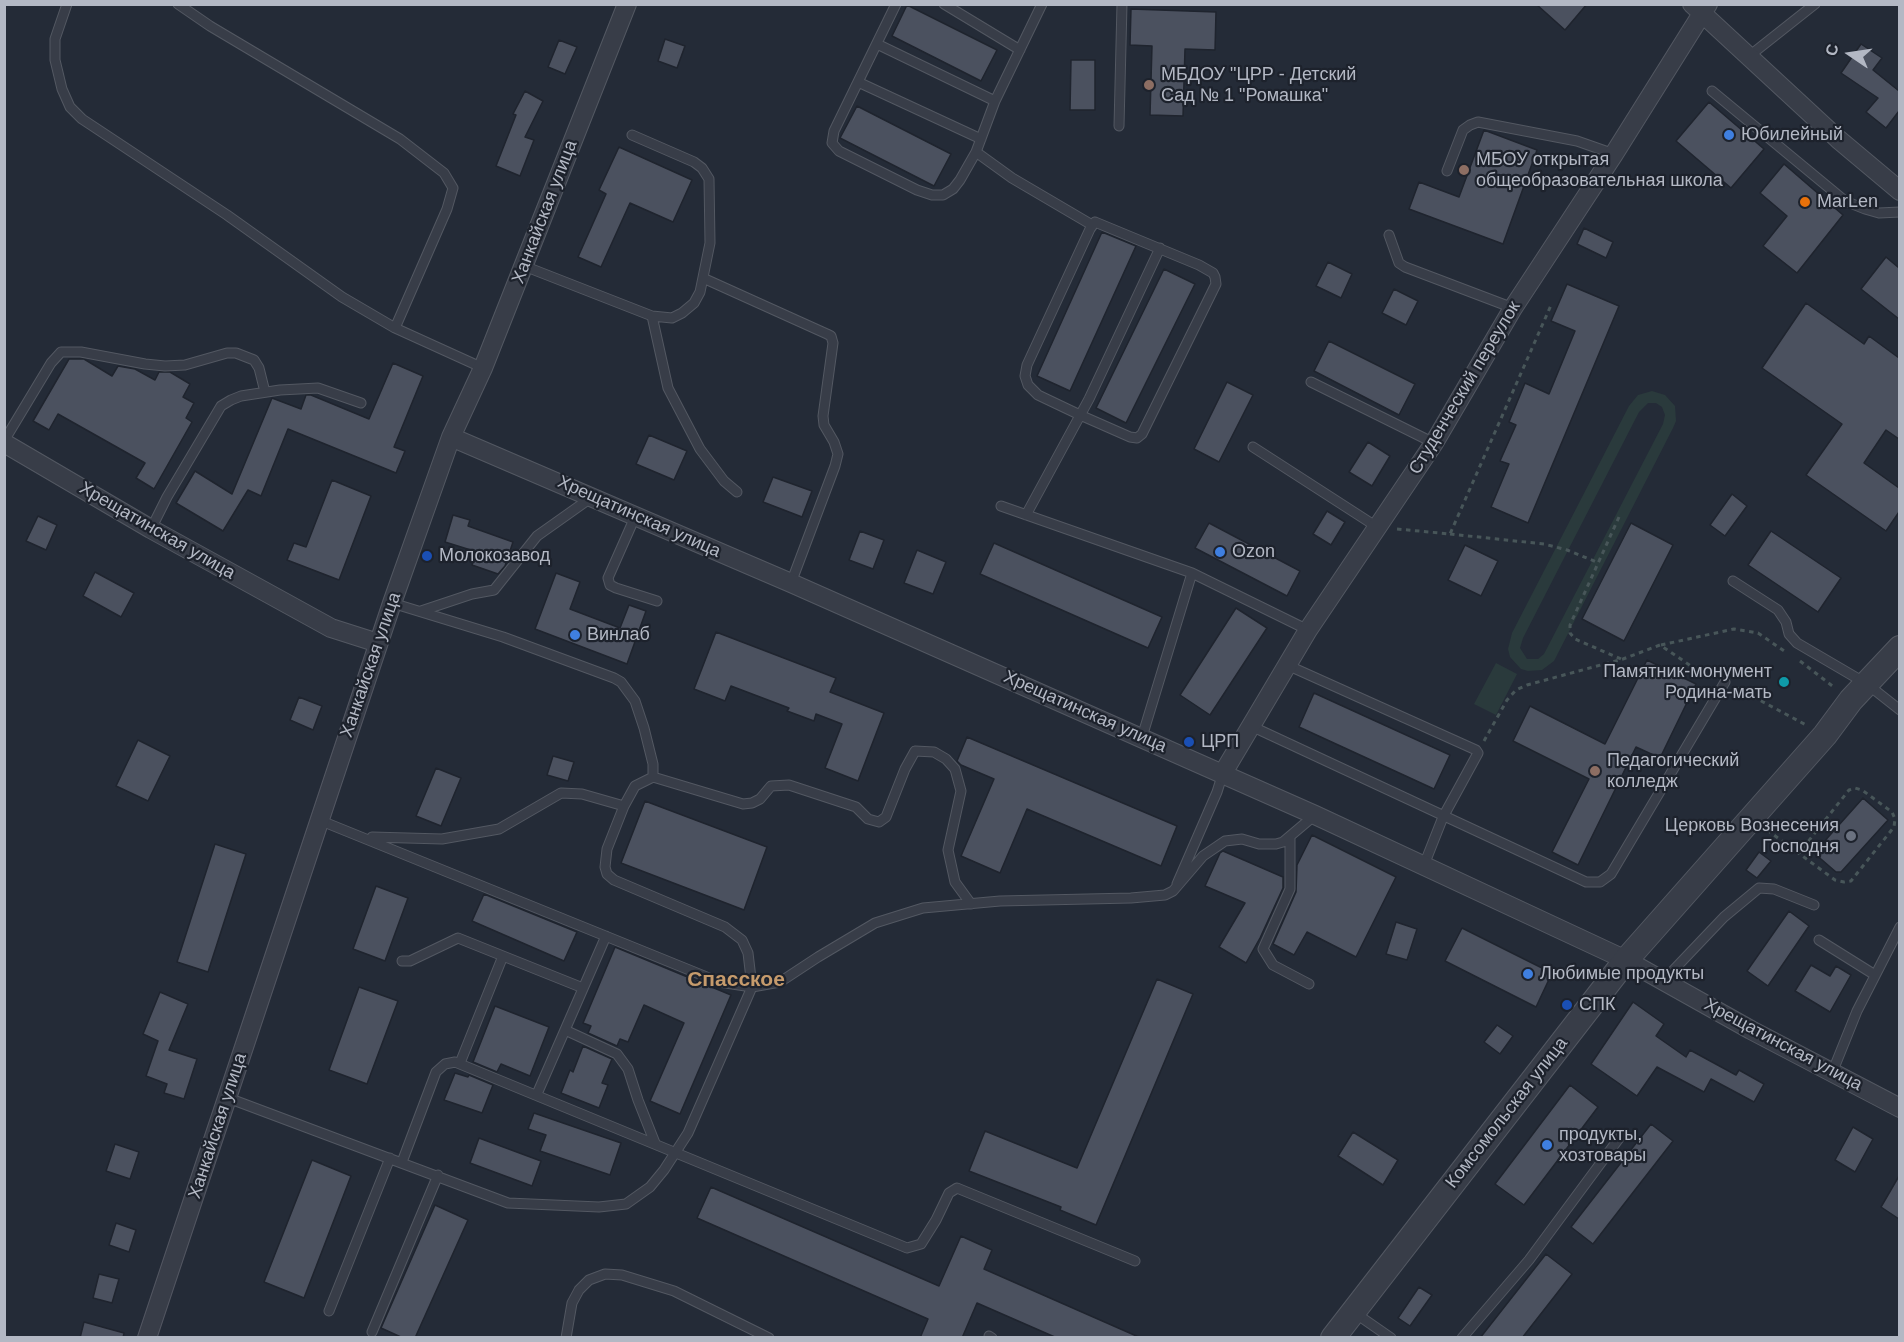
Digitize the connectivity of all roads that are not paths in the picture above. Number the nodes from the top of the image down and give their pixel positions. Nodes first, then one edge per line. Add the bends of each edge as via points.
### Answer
1 (67, 4) edge
2 (178, 4) edge
3 (627, 4) edge
4 (896, 4) edge
5 (944, 4) edge
6 (1042, 4) edge
7 (1122, 4) edge
8 (1815, 4) edge
9 (1702, 7) edge
10 (877, 44) junction
11 (1020, 50) junction
12 (1748, 57) junction
13 (858, 82) junction
14 (1712, 91) dead end
15 (996, 101) junction
16 (1119, 126) dead end
17 (632, 135) dead end
18 (981, 140) junction
19 (976, 152) junction
20 (1614, 153) junction
21 (1447, 171) dead end
22 (1899, 191) edge
23 (1899, 212) edge
24 (1092, 225) junction
25 (1389, 235) dead end
26 (1160, 248) junction
27 (524, 266) junction
28 (703, 278) junction
29 (1513, 308) junction
30 (652, 316) junction
31 (395, 328) junction
32 (483, 368) junction
33 (1311, 382) dead end
34 (265, 392) junction
35 (361, 403) dead end
36 (1080, 415) junction
37 (451, 437) junction
38 (4, 442) edge
39 (1434, 443) junction
40 (1253, 447) dead end
41 (737, 492) dead end
42 (592, 496) junction
43 (1001, 506) dead end
44 (1026, 515) junction
45 (635, 517) junction
46 (1377, 527) junction
47 (151, 529) junction
48 (1192, 573) junction
49 (1733, 581) dead end
50 (791, 583) junction
51 (657, 601) dead end
52 (392, 603) junction
53 (420, 611) junction
54 (1308, 630) junction
55 (378, 643) junction
56 (1899, 648) edge
57 (1287, 664) junction
58 (1725, 682) road end
59 (1859, 692) junction
60 (1899, 710) edge
61 (1251, 726) junction
62 (1142, 737) junction
63 (1223, 772) junction
64 (653, 777) junction
65 (624, 806) junction
66 (1315, 815) junction
67 (1443, 817) junction
68 (319, 820) junction
69 (1290, 836) junction
70 (365, 837) junction
71 (1424, 865) junction
72 (1173, 891) junction
73 (971, 904) junction
74 (1814, 905) dead end
75 (1899, 927) edge
76 (606, 936) junction
77 (1819, 940) dead end
78 (503, 956) junction
79 (1626, 960) junction
80 (402, 961) dead end
81 (1875, 975) junction
82 (1664, 980) junction
83 (1309, 984) dead end
84 (752, 987) junction
85 (584, 988) junction
86 (565, 1030) junction
87 (460, 1063) junction
88 (1832, 1073) junction
89 (537, 1094) junction
90 (228, 1098) junction
91 (1899, 1108) edge
92 (1620, 1137) dead end
93 (655, 1143) junction
94 (676, 1152) junction
95 (390, 1158) junction
96 (402, 1162) junction
97 (438, 1175) junction
98 (1135, 1261) dead end
99 (329, 1311) dead end
100 (1353, 1312) junction
101 (372, 1332) dead end
102 (147, 1338) edge
103 (566, 1338) edge
104 (769, 1338) edge
105 (1333, 1338) edge
106 (1391, 1338) edge
107 (1462, 1338) edge

1 - 31 lane via 55,39 55,60 62,89 82,119 342,297
2 - 31 lane via 400,139 444,173 453,188 447,209
3 - 27 street, Ханкайская улица
4 - 10 lane
5 - 11 lane
6 - 11 lane
7 - 16 lane
8 - 12 lane
9 - 12 street
9 - 20 street, Студенческий переулок
10 - 13 lane
10 - 15 lane
11 - 15 lane
12 - 22 street
13 - 18 lane
13 - 19 lane via 834,131 832,143 839,151 932,195 943,195 953,189
14 - 23 lane via 1845,201 1879,213
15 - 18 lane
17 - 28 lane via 694,162 709,179 710,243
18 - 19 lane
19 - 24 lane
20 - 21 lane via 1577,141 1478,122 1463,130
20 - 29 street, Студенческий переулок
24 - 26 lane via 1099,222
24 - 36 lane via 1025,376 1038,395
25 - 29 lane via 1399,263 1405,267
26 - 36 lane
26 - 36 lane via 1213,273 1216,284 1142,434 1130,437
27 - 30 lane
27 - 32 street, Ханкайская улица
28 - 30 lane via 694,303 682,313 672,318
28 - 50 lane via 831,336 823,416 838,454
29 - 39 street, Студенческий переулок
30 - 41 lane via 668,388 700,449
31 - 32 lane
32 - 37 street, Ханкайская улица
33 - 39 lane
34 - 35 lane via 318,388
34 - 38 lane via 254,360 236,353 165,366 61,352
34 - 47 lane via 241,396 221,406
36 - 44 lane
37 - 42 street, Хрещатинская улица
37 - 52 street, Ханкайская улица
38 - 47 street, Хрещатинская улица
39 - 46 street, Студенческий переулок
40 - 46 lane
42 - 45 street, Хрещатинская улица
42 - 53 lane via 537,536 494,590
43 - 44 lane
44 - 48 lane
45 - 50 street, Хрещатинская улица
45 - 51 lane via 608,578 616,588
46 - 54 street, Студенческий переулок
47 - 55 street, Хрещатинская улица via 331,628
48 - 54 lane
48 - 62 lane
49 - 59 lane via 1778,610 1797,643
50 - 62 street, Хрещатинская улица
52 - 53 lane
52 - 55 street, Ханкайская улица
53 - 64 lane via 503,637 621,682 635,701
54 - 57 street, Студенческий переулок
55 - 68 street, Ханкайская улица
56 - 59 street, Комсомольская улица
57 - 61 street, Студенческий переулок
57 - 67 lane via 1471,746 1478,753
58 - 67 lane via 1611,874 1600,882 1586,882
59 - 60 lane via 1886,698
59 - 79 street, Комсомольская улица
61 - 63 street, Студенческий переулок
61 - 67 lane
62 - 63 street, Хрещатинская улица
63 - 66 street, Хрещатинская улица
63 - 72 lane
64 - 65 lane via 635,786
64 - 73 lane via 743,804 760,799 771,786 789,785 856,807 868,819 879,822 886,817 915,751 934,753 955,769 961,791 948,850 955,882
65 - 70 lane via 582,794 561,793 499,829 442,839
65 - 84 lane via 605,859 607,874 725,927 742,940 748,953
66 - 69 lane
66 - 71 street, Хрещатинская улица
67 - 71 lane
68 - 70 lane
68 - 90 street, Ханкайская улица
69 - 72 lane via 1270,845 1242,839 1225,841 1203,856
69 - 83 lane via 1290,889 1263,949 1273,965
70 - 76 lane
71 - 79 street, Хрещатинская улица
72 - 73 lane via 1156,897
73 - 84 lane via 923,908 875,923 780,982
74 - 82 lane via 1774,889 1759,888 1724,917
75 - 81 lane
76 - 84 lane via 719,981
76 - 85 lane
77 - 81 lane
78 - 80 lane via 458,938 410,961
78 - 85 lane
78 - 87 lane
79 - 82 street, Хрещатинская улица
79 - 100 street, Комсомольская улица
81 - 88 lane
82 - 88 street, Хрещатинская улица
84 - 94 lane
85 - 86 lane
86 - 89 lane
86 - 93 lane via 617,1054 628,1069
87 - 89 lane
87 - 96 lane via 445,1064 436,1072
88 - 91 street, Хрещатинская улица
89 - 93 lane
90 - 95 lane
90 - 102 street, Ханкайская улица
92 - 107 lane via 1529,1260
93 - 94 lane
94 - 97 lane via 650,1187 626,1204 612,1207 508,1203
94 - 98 lane via 907,1248 921,1244 949,1193 957,1188
95 - 96 lane
95 - 99 lane
96 - 97 lane
97 - 101 lane
100 - 105 street, Комсомольская улица
100 - 106 lane
103 - 104 lane via 572,1302 579,1290 589,1280 605,1274 622,1275 674,1291

